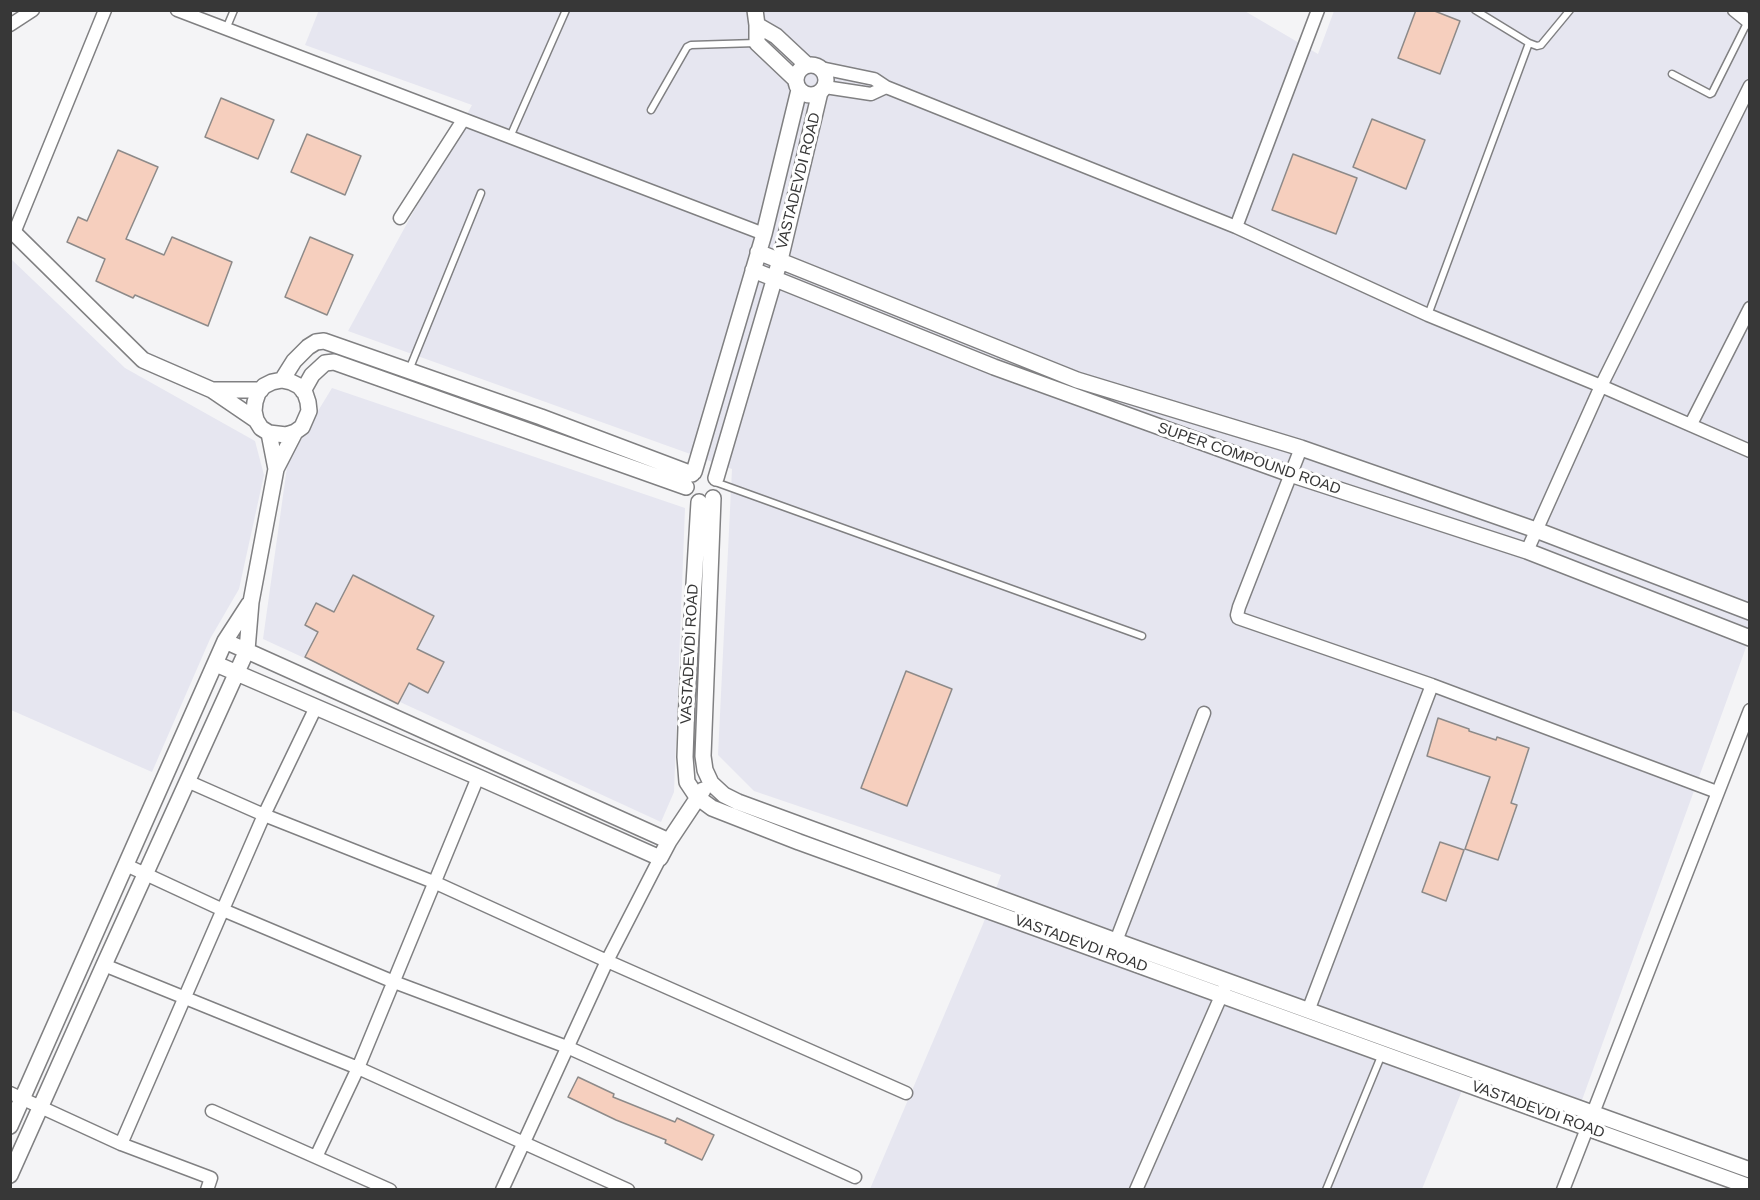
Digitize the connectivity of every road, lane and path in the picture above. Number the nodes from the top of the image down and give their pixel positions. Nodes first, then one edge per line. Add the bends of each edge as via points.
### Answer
1 (33, 10) edge
2 (105, 10) edge
3 (177, 10) edge
4 (234, 10) edge
5 (566, 10) edge
6 (1318, 10) edge
7 (1475, 10) edge
8 (1570, 10) edge
9 (1737, 11) edge
10 (756, 18) edge
11 (1748, 22) edge
12 (10, 24) edge
13 (226, 29) junction
14 (757, 43) junction
15 (1529, 43) junction
16 (814, 67) junction
17 (1671, 74) dead end
18 (797, 85) junction
19 (1749, 86) edge
20 (886, 87) junction
21 (822, 89) junction
22 (651, 110) dead end
23 (463, 120) junction
24 (510, 137) junction
25 (481, 193) dead end
26 (400, 218) dead end
27 (1236, 227) junction
28 (12, 231) edge
29 (764, 234) junction
30 (758, 252) junction
31 (780, 260) junction
32 (753, 270) junction
33 (774, 278) junction
34 (1749, 308) edge
35 (1428, 315) junction
36 (409, 370) junction
37 (282, 380) junction
38 (1601, 386) junction
39 (212, 390) junction
40 (261, 390) junction
41 (303, 391) junction
42 (256, 420) junction
43 (1691, 424) junction
44 (295, 432) junction
45 (269, 433) junction
46 (1301, 448) junction
47 (1749, 451) edge
48 (276, 469) junction
49 (1290, 474) junction
50 (691, 478) junction
51 (712, 490) junction
52 (1536, 530) junction
53 (1527, 551) junction
54 (251, 602) junction
55 (1749, 612) edge
56 (1142, 636) dead end
57 (1749, 638) edge
58 (225, 641) junction
59 (247, 650) junction
60 (216, 664) junction
61 (237, 673) junction
62 (1432, 686) junction
63 (316, 708) junction
64 (1749, 710) edge
65 (1204, 713) dead end
66 (478, 777) junction
67 (187, 781) junction
68 (710, 781) junction
69 (1717, 792) junction
70 (697, 797) junction
71 (264, 815) junction
72 (669, 841) junction
73 (660, 858) junction
74 (126, 865) junction
75 (145, 874) junction
76 (436, 883) junction
77 (223, 910) junction
78 (1116, 941) junction
79 (607, 961) junction
80 (104, 965) junction
81 (394, 982) junction
82 (1225, 988) junction
83 (184, 998) junction
84 (1308, 1011) junction
85 (567, 1047) junction
86 (1382, 1053) junction
87 (358, 1068) junction
88 (906, 1093) dead end
89 (17, 1096) edge
90 (41, 1107) junction
91 (212, 1111) dead end
92 (1589, 1121) junction
93 (10, 1126) edge
94 (524, 1142) junction
95 (121, 1144) junction
96 (316, 1157) junction
97 (1749, 1170) edge
98 (10, 1175) edge
99 (855, 1177) dead end
100 (1749, 1187) edge
101 (207, 1190) edge
102 (390, 1190) edge
103 (502, 1190) edge
104 (627, 1190) edge
105 (1136, 1190) edge
106 (1326, 1190) edge
107 (1563, 1190) edge

1 - 12 street
2 - 28 street
3 - 13 street
4 - 13 lane
5 - 24 lane
6 - 27 street
7 - 15 lane
8 - 15 lane via 1541,45
9 - 11 street
10 - 14 street
10 - 16 street
11 - 17 lane via 1712,93
13 - 23 street
14 - 18 street
14 - 22 lane via 687,47
15 - 35 lane
16 - 18 street via 799,70
16 - 20 street via 874,79
16 - 21 street via 826,77
18 - 21 street via 808,95
18 - 29 street, VASTADEVDI ROAD
19 - 38 street
20 - 21 street via 871,94
20 - 27 street
21 - 31 street, VASTADEVDI ROAD
23 - 24 street
23 - 26 street
24 - 29 street
25 - 36 lane
27 - 35 street
28 - 39 street via 143,360
29 - 30 street, VASTADEVDI ROAD
30 - 31 street, SUPER COMPOUND ROAD
30 - 32 street, VASTADEVDI ROAD
31 - 33 street, VASTADEVDI ROAD
31 - 46 street, SUPER COMPOUND ROAD via 1077,380
32 - 33 street, SUPER COMPOUND ROAD
32 - 50 street, VASTADEVDI ROAD
33 - 49 street, SUPER COMPOUND ROAD via 994,367
33 - 51 street, VASTADEVDI ROAD
34 - 43 street
35 - 38 street
36 - 37 street via 324,341 308,347
36 - 50 street
37 - 40 street
37 - 41 street
38 - 43 street
38 - 52 street
39 - 40 street
39 - 42 street
40 - 42 street via 255,402
41 - 44 street via 309,411
41 - 50 street via 312,375 325,363 333,362
42 - 45 street
43 - 47 street
44 - 45 street
44 - 48 street
45 - 48 street
46 - 49 street
46 - 52 street, SUPER COMPOUND ROAD
48 - 54 street
49 - 53 street, SUPER COMPOUND ROAD
49 - 62 street via 1238,618
50 - 51 street via 709,471
50 - 51 street via 690,496
51 - 56 lane
51 - 68 street, VASTADEVDI ROAD via 703,756
51 - 70 street, VASTADEVDI ROAD via 687,687 687,782
52 - 53 street
52 - 55 street, SUPER COMPOUND ROAD
53 - 57 street, SUPER COMPOUND ROAD
54 - 58 street
54 - 59 street
58 - 59 street
58 - 60 street
59 - 61 street
59 - 72 street
60 - 61 street
60 - 74 street
61 - 63 street
61 - 67 street
62 - 69 street
62 - 84 street
63 - 66 street
63 - 71 street
64 - 69 street
65 - 78 street
66 - 73 street
66 - 76 street
67 - 71 street
67 - 75 street
68 - 70 street
68 - 78 street, VASTADEVDI ROAD via 738,802
69 - 92 street
70 - 72 street
70 - 82 street, VASTADEVDI ROAD via 712,808 799,842
71 - 76 street
71 - 77 street
72 - 73 street
73 - 79 street
74 - 75 street
74 - 89 street
75 - 77 street
75 - 80 street
76 - 79 street
76 - 81 street
77 - 81 street
77 - 83 street
78 - 82 street, VASTADEVDI ROAD
79 - 85 street
79 - 88 street
80 - 83 street
80 - 90 street
81 - 85 street
81 - 87 street
82 - 84 street, VASTADEVDI ROAD
82 - 86 street, VASTADEVDI ROAD
82 - 105 street
83 - 87 street
83 - 95 street
84 - 92 street, VASTADEVDI ROAD
85 - 94 street
85 - 99 street
86 - 92 street, VASTADEVDI ROAD
86 - 106 lane
87 - 94 street
87 - 96 street
89 - 90 street
89 - 93 street
90 - 95 street
90 - 98 street
91 - 96 street
92 - 97 street, VASTADEVDI ROAD
92 - 100 street, VASTADEVDI ROAD
92 - 107 street
94 - 103 street
94 - 104 street
95 - 101 street via 211,1178
96 - 102 street

